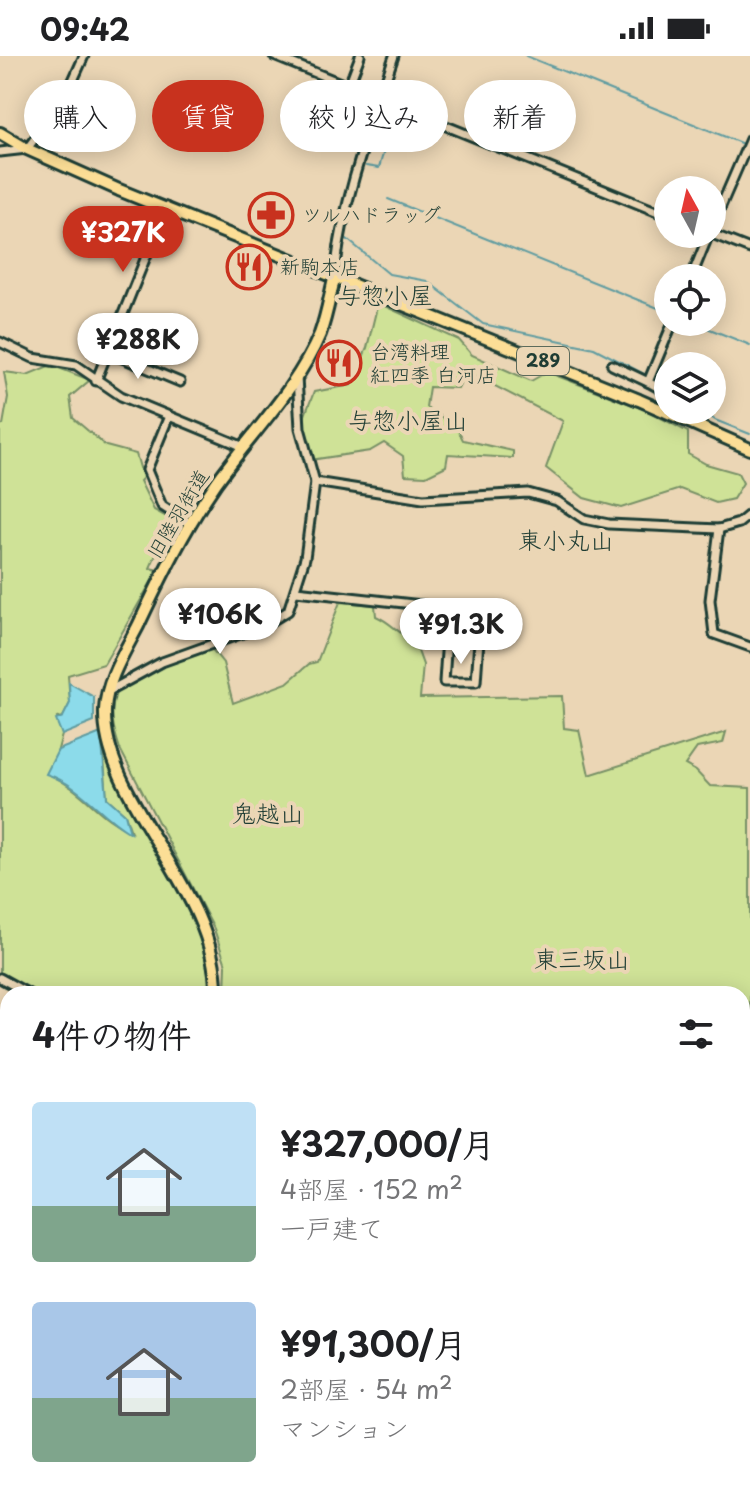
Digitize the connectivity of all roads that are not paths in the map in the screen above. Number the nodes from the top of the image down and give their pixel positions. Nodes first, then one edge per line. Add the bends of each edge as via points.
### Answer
1 (84, 56) edge
2 (274, 56) edge
3 (360, 56) edge
4 (394, 56) edge
5 (73, 80) edge
6 (336, 80) edge
7 (351, 80) edge
8 (386, 80) edge
9 (448, 125) edge
10 (0, 133) edge
11 (750, 139) edge
12 (24, 147) edge
13 (24, 149) edge
14 (0, 152) edge
15 (34, 152) edge
16 (364, 152) edge
17 (726, 195) edge
18 (166, 207) junction
19 (654, 210) edge
20 (726, 240) edge
21 (750, 249) edge
22 (335, 275) junction
23 (667, 336) edge
24 (0, 342) edge
25 (108, 352) junction
26 (612, 365) dead end
27 (296, 375) junction
28 (96, 381) junction
29 (180, 382) dead end
30 (648, 382) junction
31 (654, 385) edge
32 (169, 416) junction
33 (700, 424) edge
34 (705, 430) junction
35 (244, 447) junction
36 (750, 449) edge
37 (315, 482) junction
38 (750, 514) edge
39 (190, 524) junction
40 (719, 529) junction
41 (296, 591) junction
42 (449, 608) junction
43 (750, 647) edge
44 (109, 691) junction
45 (215, 986) edge

1 - 5 street
2 - 6 street
3 - 7 street
4 - 8 street, 旧陸羽街道
9 - 19 street
10 - 12 highway, 289
11 - 17 street
13 - 14 street
15 - 18 highway, 289
16 - 22 street, 旧陸羽街道 via 337,248
18 - 22 highway, 289
18 - 25 street
20 - 21 street
22 - 27 highway, 旧陸羽街道 via 321,331
22 - 34 highway, 289
23 - 30 street
24 - 28 street via 33,358 76,365
25 - 28 street
25 - 29 street
26 - 30 street
27 - 35 highway, 旧陸羽街道
27 - 37 street via 303,445
28 - 32 street
30 - 31 street
32 - 35 street
32 - 39 street via 147,470 162,506
33 - 34 street
34 - 36 highway, 289
35 - 39 highway, 旧陸羽街道
37 - 40 street via 423,499 528,493 557,501 584,519 609,524
37 - 41 street
38 - 40 street
39 - 44 highway, 旧陸羽街道
40 - 43 street via 710,600 714,634
41 - 42 street
41 - 44 street via 288,611 278,619 190,651
42 - 42 street via 481,612 476,682 444,682
44 - 45 highway, 旧陸羽街道 via 106,724 114,756 186,889 210,949

